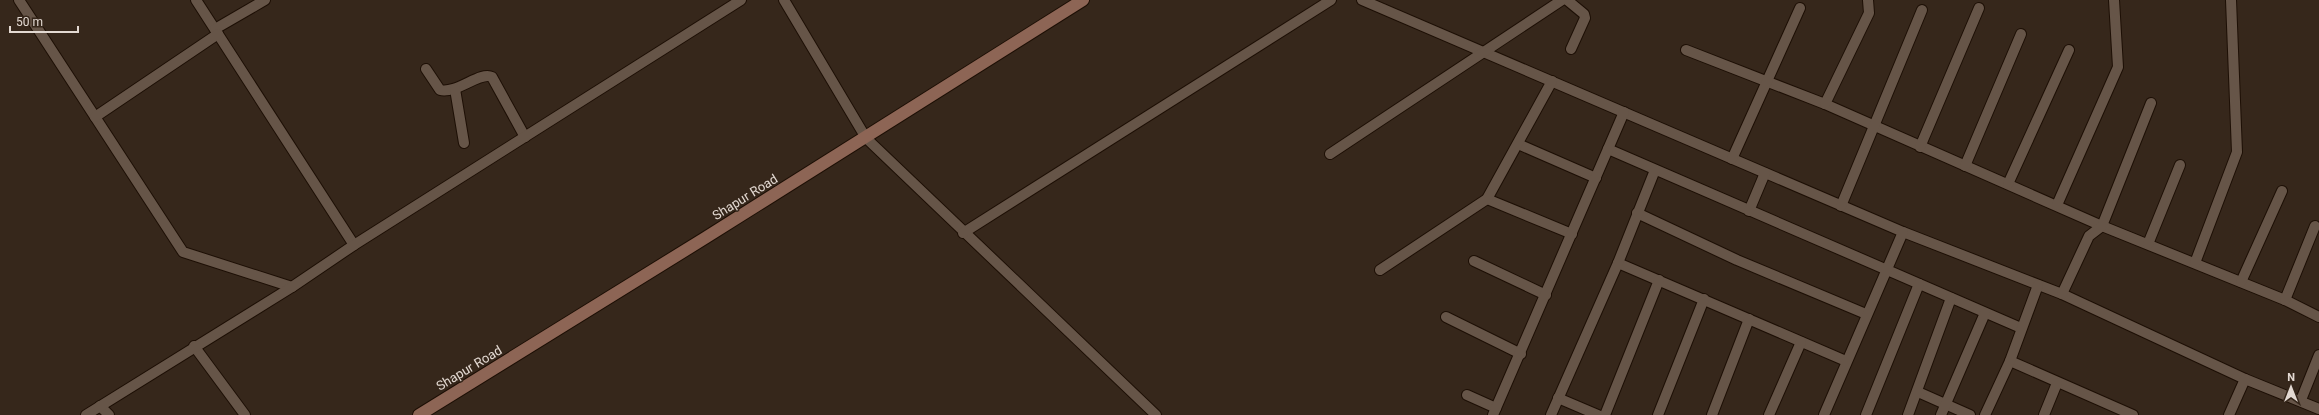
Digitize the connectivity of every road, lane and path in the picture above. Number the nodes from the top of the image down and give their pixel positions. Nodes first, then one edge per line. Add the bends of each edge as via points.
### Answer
1 (19, 0) edge
2 (196, 0) edge
3 (265, 0) edge
4 (741, 0) edge
5 (784, 0) edge
6 (1083, 0) edge
7 (1331, 0) edge
8 (1362, 0) edge
9 (1562, 0) edge
10 (1567, 0) edge
11 (1868, 0) edge
12 (2114, 0) edge
13 (2231, 0) edge
14 (1800, 8) dead end
15 (1979, 8) dead end
16 (1922, 10) dead end
17 (217, 31) junction
18 (2020, 34) dead end
19 (1571, 49) dead end
20 (1686, 50) dead end
21 (2069, 50) dead end
22 (1484, 52) junction
23 (426, 69) dead end
24 (1768, 81) junction
25 (1552, 82) junction
26 (455, 89) junction
27 (2151, 103) dead end
28 (1825, 104) junction
29 (1624, 112) junction
30 (95, 117) junction
31 (1873, 125) junction
32 (525, 137) junction
33 (866, 138) junction
34 (464, 143) dead end
35 (1518, 144) junction
36 (1920, 147) junction
37 (1608, 150) junction
38 (1330, 154) dead end
39 (1732, 159) junction
40 (2180, 165) dead end
41 (1965, 166) junction
42 (1655, 170) junction
43 (1765, 173) junction
44 (1596, 178) junction
45 (2008, 184) junction
46 (2282, 191) dead end
47 (1487, 199) junction
48 (2057, 205) junction
49 (1841, 206) junction
50 (1749, 210) junction
51 (1637, 213) junction
52 (2102, 226) junction
53 (2315, 226) dead end
54 (1902, 232) junction
55 (963, 233) junction
56 (1572, 234) junction
57 (2148, 244) junction
58 (354, 245) junction
59 (1474, 262) dead end
60 (1618, 263) junction
61 (2195, 263) junction
62 (1380, 270) dead end
63 (1886, 270) junction
64 (1659, 280) junction
65 (2241, 282) junction
66 (1919, 284) junction
67 (2038, 285) junction
68 (292, 287) junction
69 (2062, 294) junction
70 (1546, 295) junction
71 (1951, 298) junction
72 (1704, 299) junction
73 (2285, 300) junction
74 (1985, 313) junction
75 (1866, 314) junction
76 (1446, 317) dead end
77 (2319, 317) edge
78 (1749, 319) junction
79 (2021, 328) junction
80 (1801, 342) junction
81 (194, 346) junction
82 (1521, 354) junction
83 (2319, 355) edge
84 (1846, 361) junction
85 (2010, 361) junction
86 (2245, 379) junction
87 (2057, 383) junction
88 (1918, 392) junction
89 (1467, 395) dead end
90 (1558, 398) junction
91 (2301, 400) junction
92 (1946, 404) junction
93 (100, 406) junction
94 (2319, 409) edge
95 (1494, 412) edge
96 (2117, 412) edge
97 (86, 415) edge
98 (109, 415) edge
99 (245, 415) edge
100 (419, 415) edge
101 (1156, 415) edge
102 (1551, 415) edge
103 (1598, 415) edge
104 (1605, 415) edge
105 (1658, 415) edge
106 (1712, 415) edge
107 (1769, 415) edge
108 (1824, 415) edge
109 (1866, 415) edge
110 (1908, 415) edge
111 (1941, 415) edge
112 (1970, 415) edge
113 (1985, 415) edge
114 (2044, 415) edge
115 (2133, 415) edge
116 (2229, 415) edge

1 - 30 street
2 - 17 street
3 - 17 street
4 - 32 street
5 - 33 street
6 - 33 street, Shapur Road
7 - 55 street
8 - 22 street
9 - 22 street
10 - 19 street via 1584,14 1585,18
11 - 28 street via 1869,13
12 - 48 street via 2118,67
13 - 61 street via 2237,152
14 - 24 street
15 - 36 street
16 - 31 street
17 - 30 street
17 - 58 street
18 - 41 street
20 - 24 street
21 - 45 street
22 - 25 street
22 - 38 street
23 - 26 street via 440,90
24 - 28 street
24 - 39 street
25 - 29 street
25 - 35 street
26 - 32 street via 485,76 492,77
26 - 34 street
27 - 52 street
28 - 31 street
29 - 37 street
29 - 39 street
30 - 68 street via 183,252
31 - 36 street
31 - 49 street
32 - 58 street
33 - 55 street
33 - 100 street, Shapur Road
35 - 44 street
35 - 47 street
36 - 41 street
37 - 42 street
37 - 44 street
39 - 43 street
40 - 57 street
41 - 45 street
42 - 50 street
42 - 51 street
43 - 49 street
43 - 50 street
44 - 56 street
45 - 48 street
46 - 65 street
47 - 56 street
47 - 62 street
48 - 52 street
49 - 54 street
50 - 63 street
51 - 60 street
51 - 75 street via 1737,260
52 - 57 street
52 - 69 street via 2089,236
53 - 73 street
54 - 63 street
54 - 67 street
55 - 101 street
56 - 70 street
57 - 61 street
58 - 68 street
59 - 70 street
60 - 64 street
60 - 90 street
61 - 65 street
63 - 66 street
63 - 75 street
64 - 72 street
64 - 104 street
65 - 73 street
66 - 71 street
66 - 109 street
67 - 69 street
67 - 79 street
68 - 81 street
69 - 86 street
70 - 82 street
71 - 74 street
71 - 88 street
72 - 78 street
72 - 105 street
73 - 77 street
74 - 79 street
74 - 92 street
75 - 84 street
76 - 82 street
78 - 80 street
78 - 106 street
79 - 85 street
80 - 84 street
80 - 107 street
81 - 93 street
81 - 99 street
82 - 95 street
83 - 91 street
84 - 108 street
85 - 87 street
85 - 113 street
86 - 91 street
86 - 116 street
87 - 96 street
87 - 114 street
88 - 92 street
88 - 110 street
89 - 95 street
90 - 102 street
90 - 103 street
91 - 94 street
92 - 111 street
92 - 112 street
93 - 97 street
93 - 98 street
96 - 115 street

